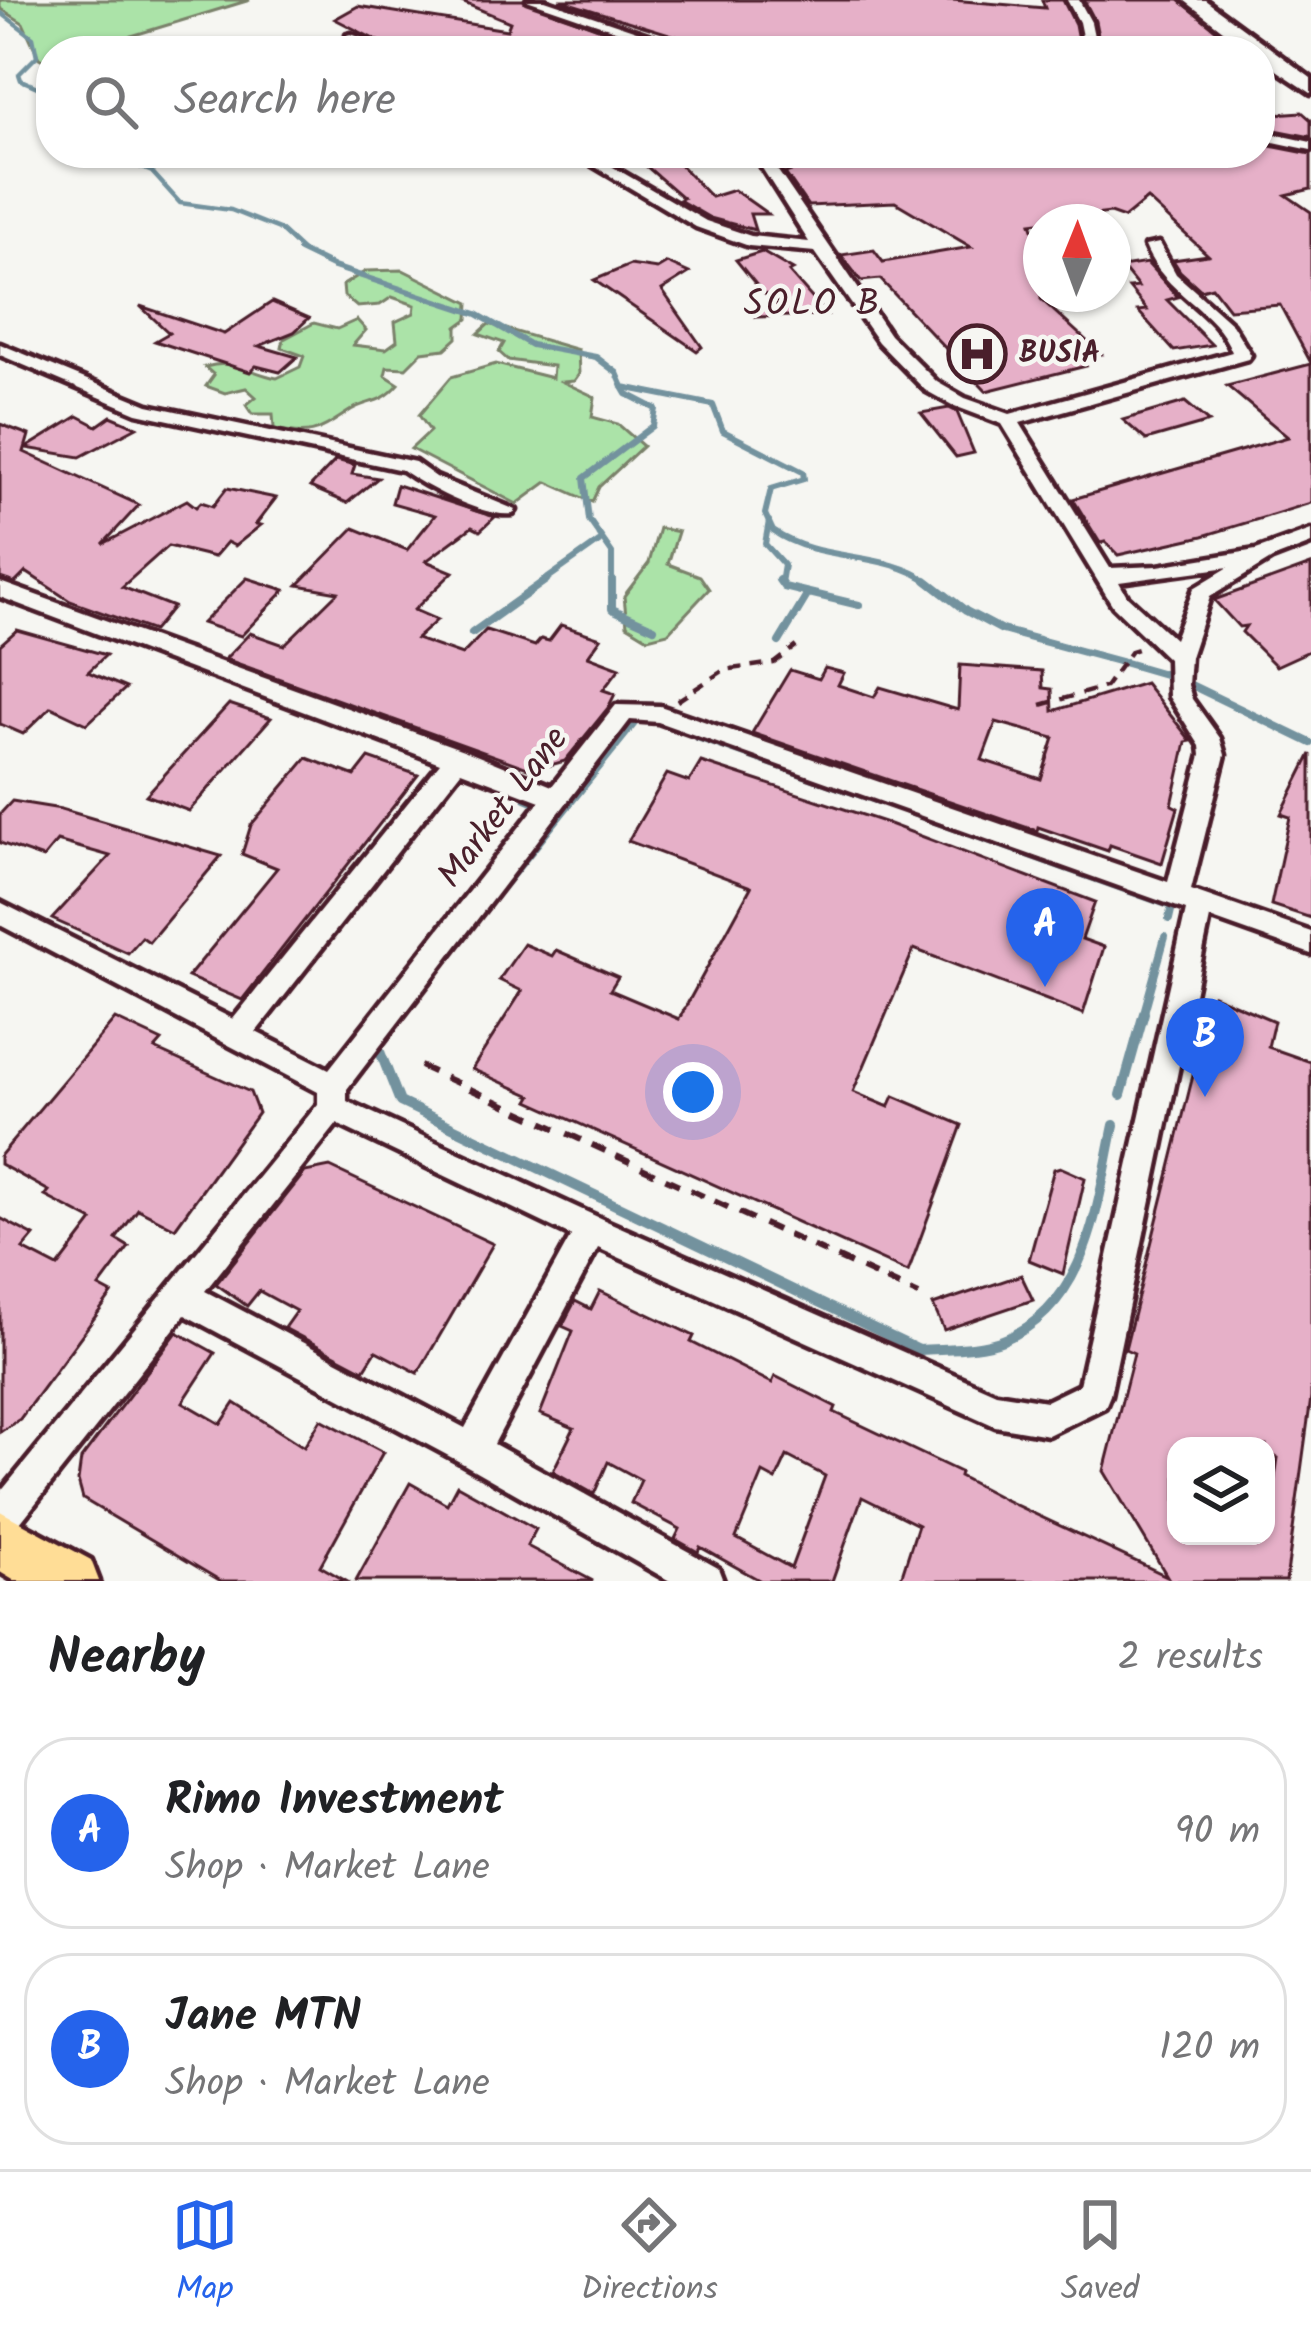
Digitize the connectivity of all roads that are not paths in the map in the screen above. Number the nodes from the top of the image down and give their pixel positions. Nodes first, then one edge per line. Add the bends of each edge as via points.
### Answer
1 (533, 0) edge
2 (1073, 0) edge
3 (1192, 0) edge
4 (643, 36) edge
5 (1088, 36) edge
6 (1241, 36) edge
7 (1275, 61) edge
8 (1311, 87) edge
9 (1275, 138) edge
10 (1311, 146) edge
11 (606, 168) edge
12 (769, 168) edge
13 (1153, 246) dead end
14 (817, 247) junction
15 (0, 349) edge
16 (1009, 420) junction
17 (506, 510) dead end
18 (1311, 538) edge
19 (1265, 554) junction
20 (1102, 574) junction
21 (0, 589) edge
22 (1180, 658) junction
23 (458, 758) junction
24 (559, 798) junction
25 (1188, 901) junction
26 (0, 914) edge
27 (1311, 943) edge
28 (236, 1036) junction
29 (333, 1096) junction
30 (591, 1230) junction
31 (180, 1295) junction
32 (472, 1450) junction
33 (0, 1521) edge
34 (0, 1540) edge
35 (70, 1581) edge
36 (705, 1581) edge

1 - 4 street
2 - 5 street
3 - 6 main road
7 - 8 main road
9 - 10 street
11 - 14 street via 717,231
12 - 14 street
13 - 16 street via 1160,269 1242,355
14 - 16 street via 931,386
15 - 17 street via 143,409 408,466
16 - 20 street
18 - 19 street
19 - 20 street via 1132,578
19 - 22 street via 1202,593
20 - 22 street
21 - 23 street
22 - 25 street via 1180,696 1214,755
23 - 24 street
23 - 28 street
24 - 25 street, Market Lane via 619,715 657,713
24 - 29 street, Market Lane
25 - 27 street
25 - 30 street via 1093,1395 1069,1412 1048,1418 995,1409
26 - 28 street
28 - 29 street
29 - 30 street
29 - 31 street, Market Lane
30 - 32 street
31 - 32 street
31 - 33 street, Market Lane
32 - 36 street
34 - 35 main road

